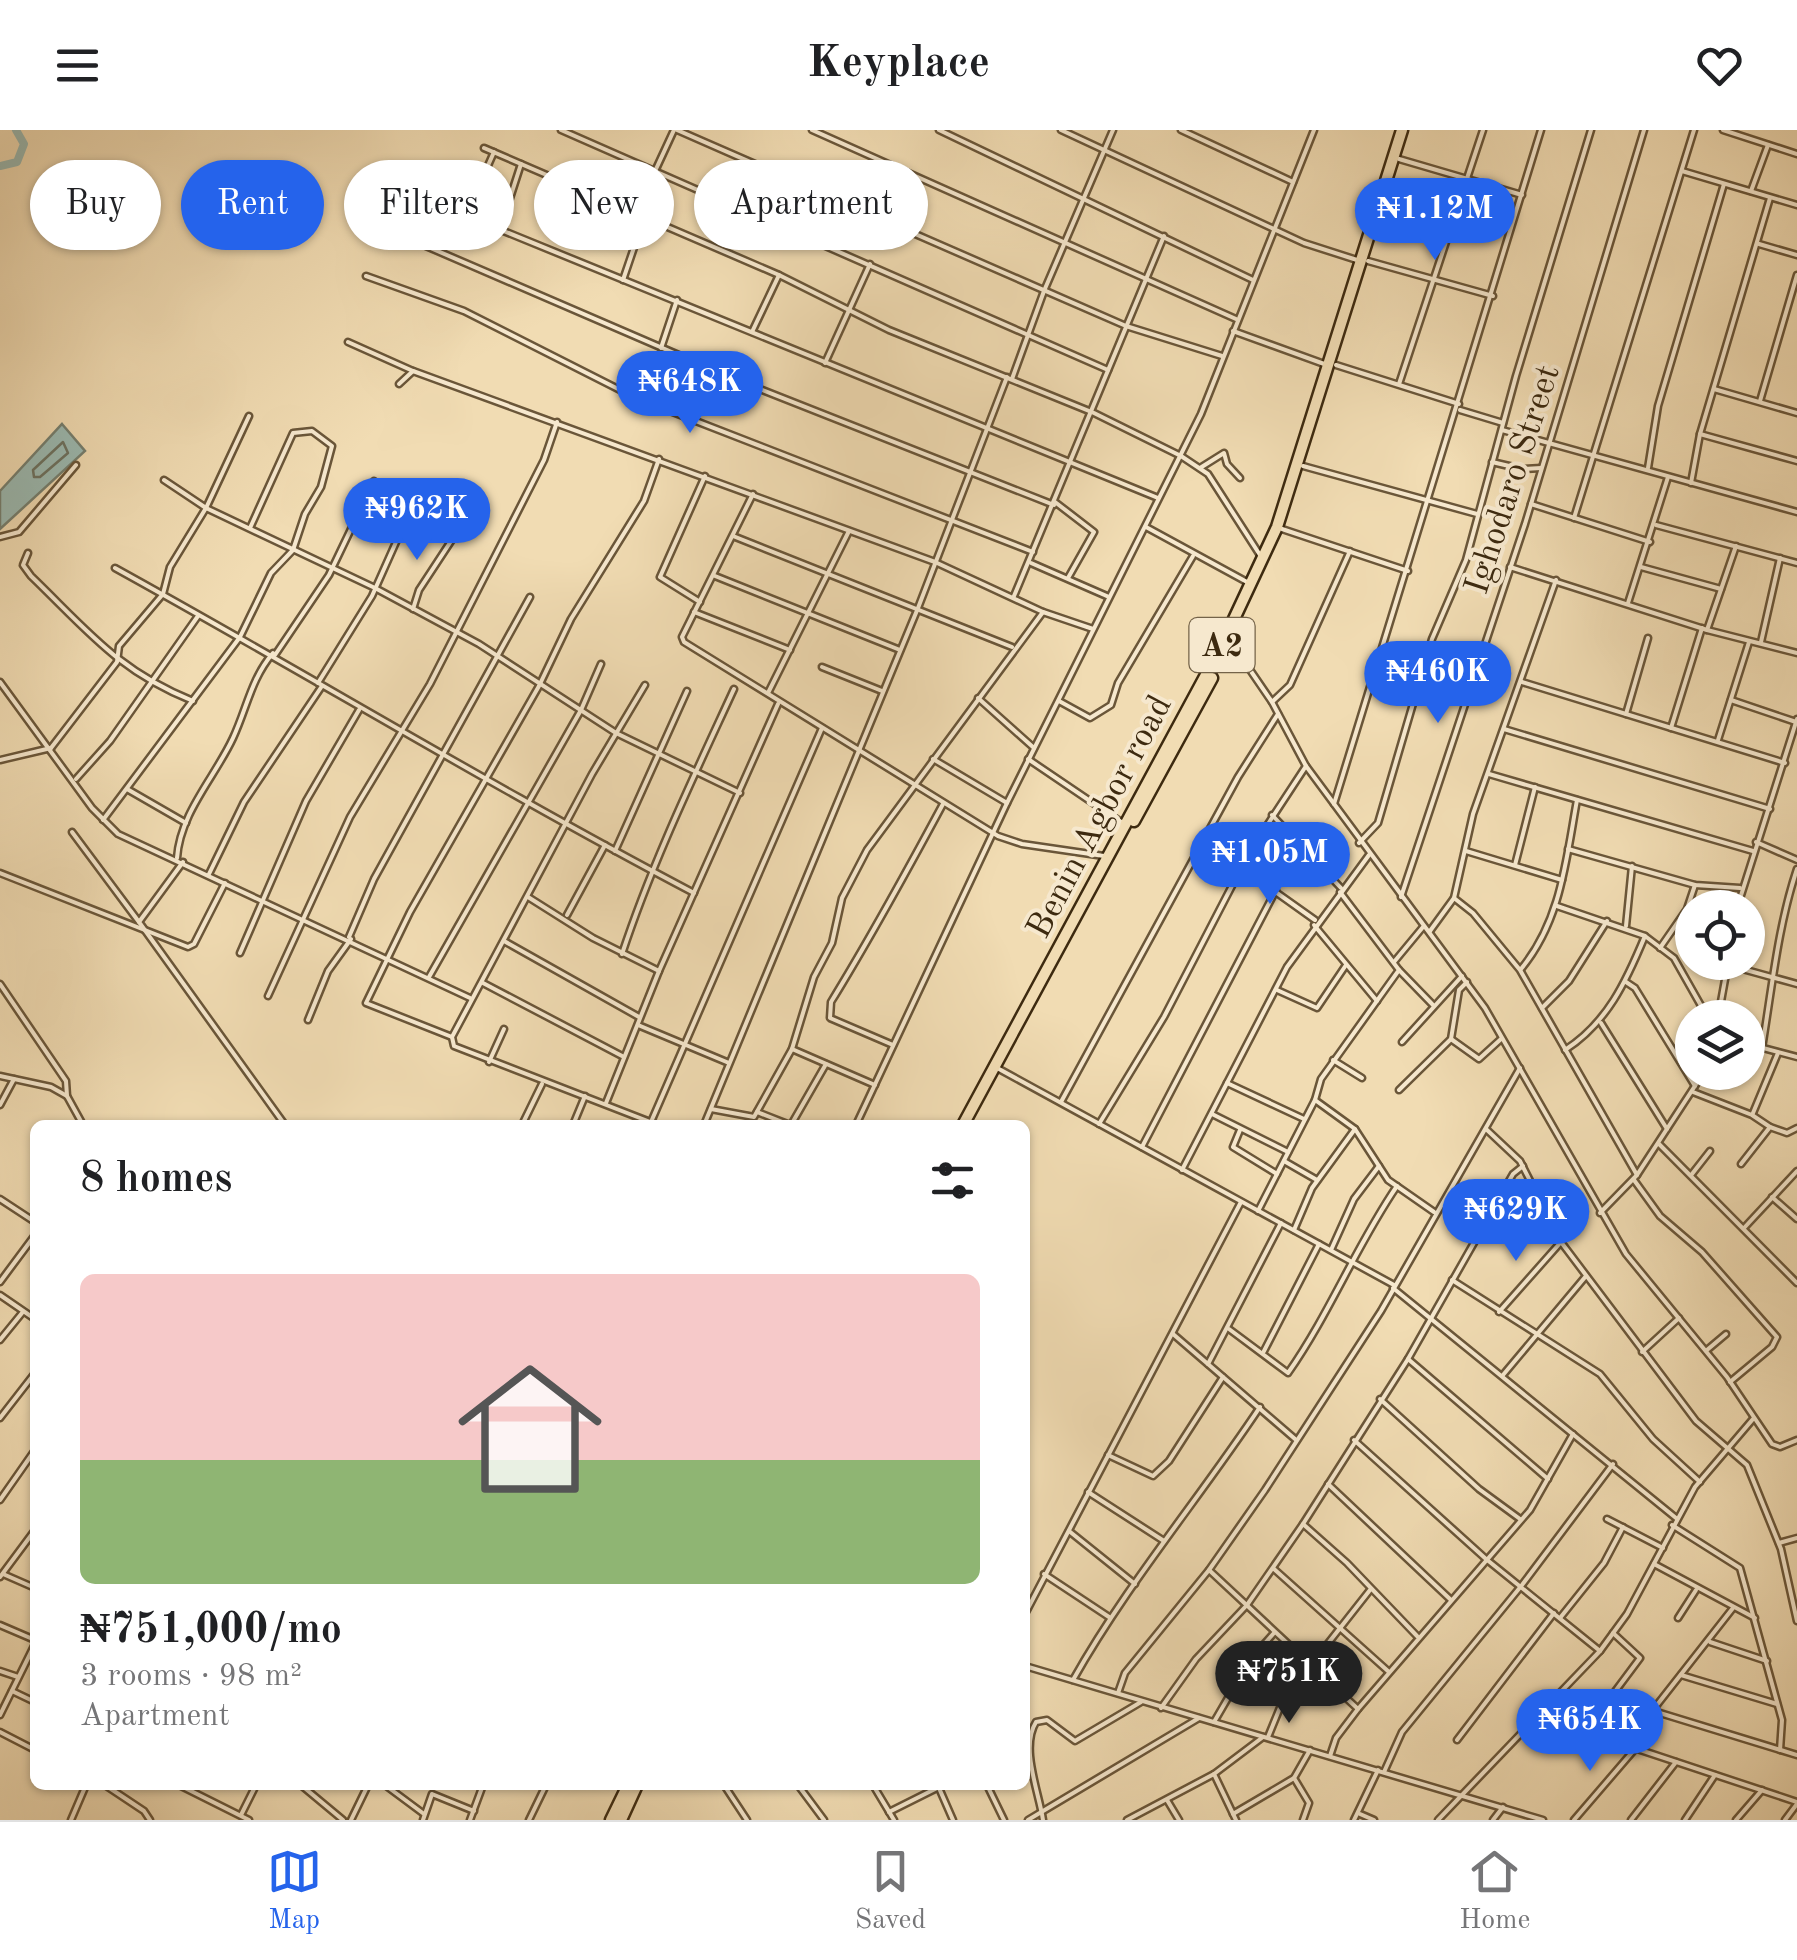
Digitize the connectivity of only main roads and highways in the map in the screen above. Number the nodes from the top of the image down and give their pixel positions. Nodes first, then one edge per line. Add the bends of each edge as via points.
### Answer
1 (1405, 130) edge
2 (1364, 261) junction
3 (1333, 365) junction
4 (1163, 759) junction
5 (969, 1120) edge
6 (969, 1120) edge
7 (626, 1790) edge
8 (635, 1790) edge
9 (612, 1820) edge
10 (621, 1820) edge

1 - 2 highway, Benin Agbor road / A2
1 - 2 highway, Benin Agbor road / A2
2 - 3 highway, Benin Agbor road / A2
3 - 4 highway, Benin Agbor road / A2 via 1263,559
3 - 4 highway, Benin Agbor road / A2 via 1282,528 1231,642
4 - 5 highway, Benin Agbor road / A2
4 - 6 highway, Benin Agbor road / A2
7 - 9 highway
8 - 10 highway

